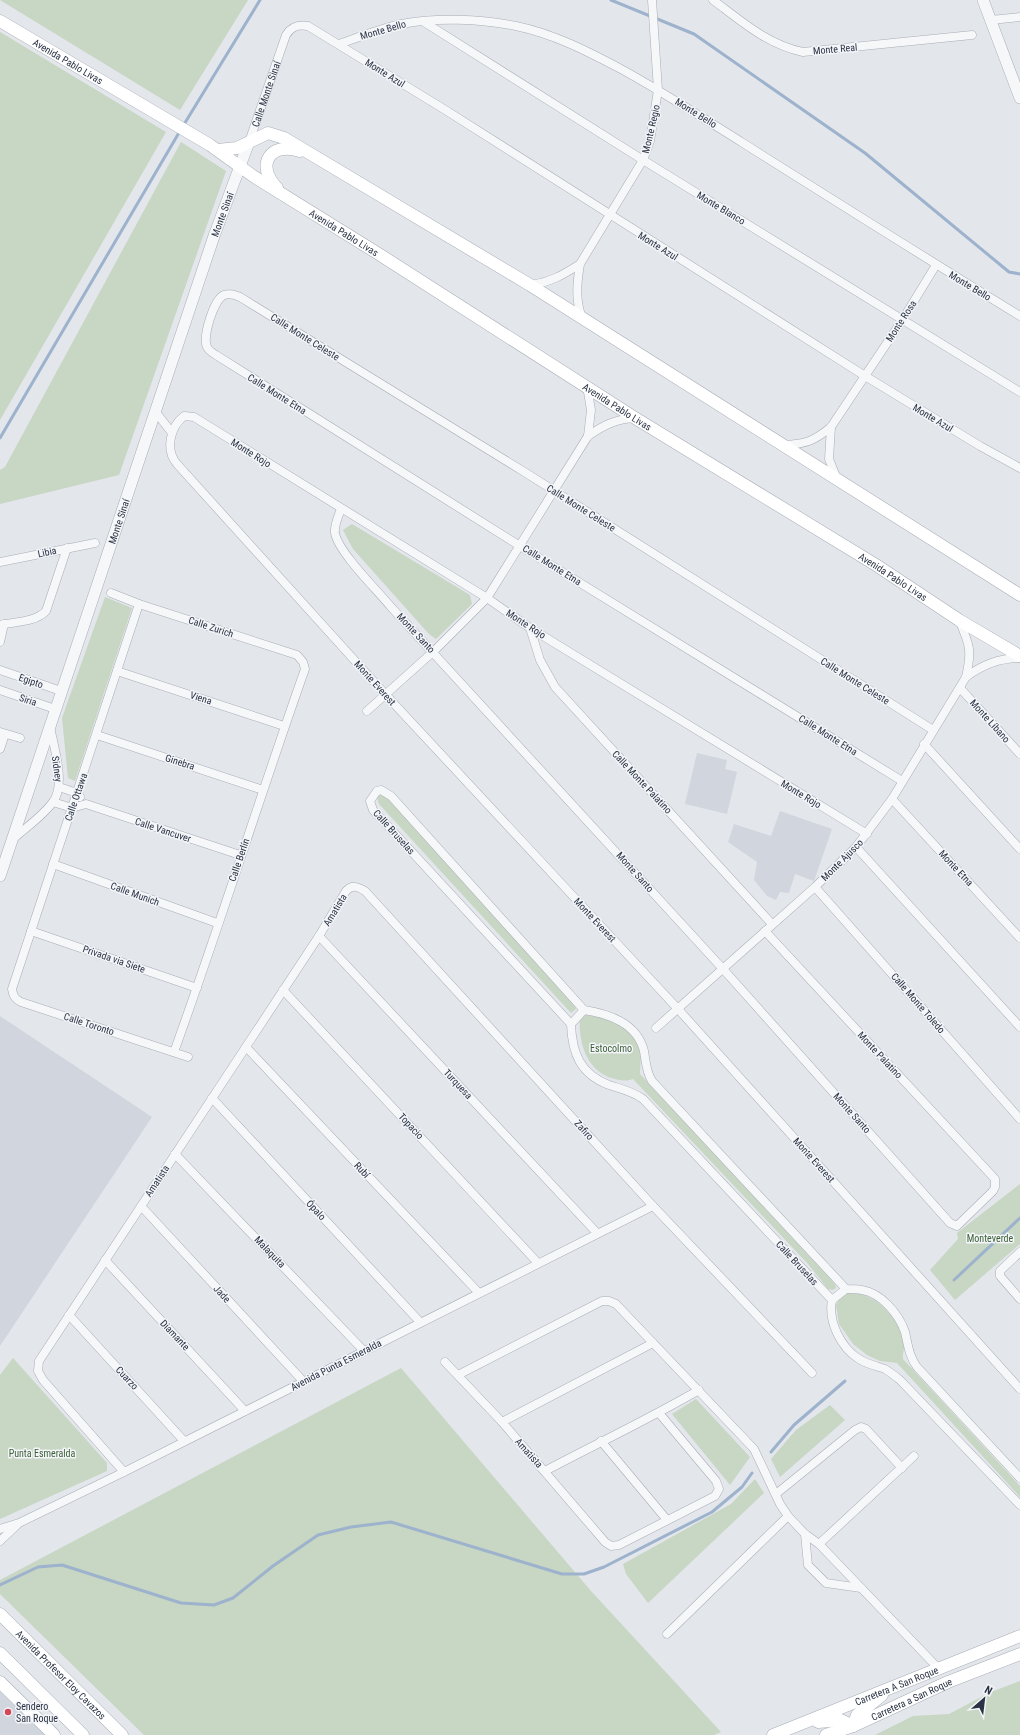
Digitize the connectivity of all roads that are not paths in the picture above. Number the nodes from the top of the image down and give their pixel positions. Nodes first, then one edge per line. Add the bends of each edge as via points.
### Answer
1 (652, 0) edge
2 (713, 0) edge
3 (983, 0) edge
4 (1020, 17) edge
5 (991, 20) junction
6 (0, 21) edge
7 (424, 21) junction
8 (297, 25) joint
9 (972, 35) dead end
10 (339, 44) junction
11 (1017, 79) edge
12 (658, 90) junction
13 (1020, 98) edge
14 (249, 142) junction
15 (214, 147) junction
16 (311, 154) junction
17 (643, 160) junction
18 (239, 167) junction
19 (284, 195) junction
20 (610, 216) junction
21 (580, 264) junction
22 (936, 265) junction
23 (530, 285) junction
24 (225, 294) joint
25 (1020, 316) edge
26 (582, 318) junction
27 (903, 319) junction
28 (865, 376) junction
29 (587, 386) junction
30 (1020, 392) edge
31 (155, 412) junction
32 (635, 418) junction
33 (831, 427) junction
34 (172, 433) junction
35 (588, 436) junction
36 (783, 445) junction
37 (1020, 468) edge
38 (838, 481) junction
39 (553, 491) junction
40 (341, 509) junction
41 (95, 543) dead end
42 (520, 546) junction
43 (67, 548) junction
44 (0, 562) edge
45 (111, 593) dead end
46 (1020, 595) edge
47 (487, 598) junction
48 (139, 604) junction
49 (959, 620) junction
50 (2, 625) edge
51 (530, 628) junction
52 (0, 642) edge
53 (434, 651) junction
54 (1020, 657) edge
55 (305, 669) joint
56 (0, 670) edge
57 (117, 671) junction
58 (966, 677) junction
59 (960, 688) junction
60 (0, 690) edge
61 (61, 691) junction
62 (385, 694) junction
63 (55, 709) junction
64 (367, 711) dead end
65 (284, 726) junction
66 (50, 727) junction
67 (933, 730) junction
68 (2, 733) edge
69 (97, 735) junction
70 (20, 738) dead end
71 (924, 744) junction
72 (0, 748) edge
73 (1020, 754) edge
74 (902, 781) junction
75 (59, 787) junction
76 (262, 790) junction
77 (77, 794) junction
78 (892, 799) junction
79 (54, 802) junction
80 (86, 804) junction
81 (72, 808) junction
82 (867, 834) junction
83 (12, 841) junction
84 (856, 847) junction
85 (1020, 849) edge
86 (240, 855) junction
87 (53, 864) junction
88 (0, 876) edge
89 (356, 887) joint
90 (815, 887) junction
91 (217, 923) junction
92 (772, 924) junction
93 (31, 931) junction
94 (765, 931) junction
95 (319, 936) junction
96 (1020, 938) edge
97 (723, 969) junction
98 (197, 988) junction
99 (12, 989) joint
100 (283, 990) junction
101 (678, 1009) junction
102 (584, 1010) junction
103 (571, 1024) junction
104 (1020, 1027) edge
105 (656, 1028) dead end
106 (246, 1047) junction
107 (174, 1052) junction
108 (188, 1057) dead end
109 (212, 1098) junction
110 (1020, 1119) edge
111 (175, 1154) junction
112 (141, 1206) junction
113 (653, 1206) junction
114 (957, 1226) joint
115 (597, 1233) junction
116 (1020, 1252) edge
117 (105, 1260) junction
118 (538, 1263) junction
119 (846, 1289) junction
120 (478, 1293) junction
121 (1020, 1299) edge
122 (832, 1300) junction
123 (69, 1315) junction
124 (420, 1322) junction
125 (653, 1343) junction
126 (364, 1350) junction
127 (445, 1362) dead end
128 (812, 1373) dead end
129 (458, 1374) junction
130 (303, 1381) junction
131 (1020, 1389) edge
132 (699, 1390) junction
133 (245, 1410) junction
134 (659, 1413) junction
135 (502, 1422) junction
136 (184, 1441) junction
137 (601, 1441) junction
138 (914, 1456) dead end
139 (902, 1468) junction
140 (545, 1471) junction
141 (124, 1472) junction
142 (1020, 1478) edge
143 (776, 1494) junction
144 (1020, 1505) edge
145 (788, 1516) junction
146 (667, 1520) junction
147 (19, 1523) junction
148 (0, 1529) edge
149 (805, 1534) junction
150 (0, 1541) edge
151 (819, 1544) junction
152 (861, 1588) junction
153 (0, 1614) edge
154 (667, 1634) dead end
155 (1020, 1636) edge
156 (0, 1653) edge
157 (1020, 1654) edge
158 (938, 1668) junction
159 (0, 1682) edge
160 (884, 1690) junction
161 (805, 1722) junction
162 (853, 1726) junction
163 (54, 1735) edge
164 (83, 1735) edge
165 (122, 1735) edge
166 (773, 1735) edge
167 (826, 1735) edge

1 - 12 street, Monte Regio
2 - 9 street, Monte Real via 773,42 787,49 803,52
3 - 5 street
4 - 5 street
5 - 11 street
6 - 15 main road, Avenida Pablo Livas
7 - 10 street, Monte Bello via 385,28
7 - 12 street, Monte Bello via 491,22 540,32 581,47
7 - 17 street, Monte Blanco
8 - 10 street, Monte Azul via 313,29
8 - 14 street, Calle Monte Sinaí via 288,31 283,42
10 - 20 street, Monte Azul
11 - 13 street
12 - 17 street, Monte Regio via 650,141
12 - 22 street, Monte Bello
14 - 15 main road via 234,149
14 - 16 main road via 273,133
14 - 18 street, Calle Monte Sinaí
15 - 18 main road, Avenida Pablo Livas
16 - 19 main road via 282,148 269,158 266,168 268,176
16 - 23 main road
17 - 20 street, Monte Regio
17 - 27 street, Monte Blanco
18 - 19 main road, Avenida Pablo Livas
18 - 31 street, Monte Sinaí
19 - 29 main road, Avenida Pablo Livas
20 - 21 street, Monte Regio
20 - 28 street, Monte Azul
21 - 23 street, Monte Regio via 551,281
21 - 26 street, Monte Regio via 576,300
22 - 25 street, Monte Bello
22 - 27 street, Monte Rosa
23 - 26 main road
24 - 39 street, Calle Monte Celeste via 240,297
24 - 42 street, Calle Monte Etna via 214,307 206,331 208,349
26 - 36 main road
27 - 28 street, Monte Rosa
27 - 30 street, Monte Blanco
28 - 33 street, Monte Rosa
28 - 37 street, Monte Azul
29 - 32 main road, Avenida Pablo Livas
29 - 35 street via 590,410
31 - 34 street
31 - 61 street, Monte Sinaí
32 - 35 street via 616,420
32 - 49 main road, Avenida Pablo Livas via 876,565
33 - 36 street via 810,442
33 - 38 street via 830,459
34 - 40 street, Monte Rojo via 184,416 194,417
34 - 62 street, Monte Everest via 170,453 177,464
35 - 39 street
36 - 38 main road
38 - 46 main road
39 - 42 street
39 - 67 street, Calle Monte Celeste
40 - 47 street, Monte Rojo
40 - 53 street, Monte Santo via 335,525 335,534 348,556 391,607
41 - 43 street, Libia
42 - 47 street
42 - 74 street, Calle Monte Etna
43 - 44 street, Libia
43 - 50 street via 43,614
45 - 48 street, Calle Zurich
47 - 51 street, Monte Rojo
47 - 53 street
48 - 55 street, Calle Zurich via 296,655 303,662
48 - 57 street, Calle Ottawa
49 - 54 main road, Avenida Pablo Livas
49 - 58 street, Monte Ajusco via 970,646
50 - 52 street
51 - 82 street, Monte Rojo
51 - 92 street, Calle Monte Palatino via 540,660 555,687
53 - 62 street
53 - 97 street, Monte Santo
54 - 58 street, Monte Ajusco via 990,662
55 - 65 street, Calle Berlín
56 - 61 street, Egipto
57 - 65 street, Viena
57 - 69 street, Calle Ottawa
58 - 59 street, Monte Ajusco
59 - 67 street, Monte Ajusco
59 - 73 street, Monte Líbano
60 - 63 street, Siria
61 - 63 street, Monte Sinaí
62 - 64 street
62 - 101 street, Monte Everest
63 - 66 street, Monte Sinaí
65 - 76 street, Calle Berlín
66 - 75 street, Sidney
66 - 83 street, Monte Sinaí
67 - 71 street, Monte Ajusco
68 - 70 street
68 - 72 street
69 - 76 street, Ginebra
69 - 77 street, Calle Ottawa
71 - 74 street, Monte Ajusco
71 - 85 street
74 - 78 street, Monte Ajusco
75 - 77 street
75 - 79 street, Sidney
76 - 86 street, Calle Berlín
77 - 80 street, Calle Vancuver
77 - 81 street, Calle Ottawa
78 - 82 street, Monte Ajusco
78 - 96 street, Monte Etna
79 - 81 street
79 - 83 street, Sidney
80 - 81 street
80 - 86 street, Calle Vancuver
81 - 87 street, Calle Ottawa
82 - 84 street, Monte Ajusco
83 - 88 street, Monte Sinaí
84 - 90 street, Monte Ajusco
84 - 104 street
86 - 91 street, Calle Berlín
87 - 91 street, Calle Munich
87 - 93 street, Calle Ottawa
89 - 95 street, Amatista via 346,891
89 - 113 street, Zafiro via 365,891
90 - 92 street, Monte Ajusco
90 - 110 street, Calle Monte Toledo
91 - 98 street, Calle Berlín
92 - 94 street, Monte Ajusco
93 - 98 street, Privada via Siete
93 - 99 street, Calle Ottawa
94 - 97 street, Monte Ajusco
94 - 114 street, Monte Palatino via 995,1179 993,1191
95 - 100 street, Amatista
95 - 115 street, Turquesa
97 - 101 street, Monte Ajusco
97 - 114 street, Monte Santo via 950,1223
98 - 107 street, Calle Berlín
99 - 107 street, Calle Toronto via 12,994 21,1002
100 - 106 street, Amatista
100 - 118 street, Topacio
101 - 105 street, Monte Ajusco
101 - 131 street, Monte Everest
102 - 103 street
102 - 103 street, Calle Bruselas via 391,796 382,790 376,791 370,801 373,810
102 - 119 street, Calle Bruselas via 607,1014 633,1031 642,1046 652,1081
103 - 122 street, Calle Bruselas via 574,1053 586,1071 603,1082 631,1091 643,1099
106 - 109 street, Amatista
106 - 120 street, Rubí
107 - 108 street, Calle Toronto
109 - 111 street, Amatista
109 - 124 street, Ópalo
111 - 112 street, Amatista
111 - 126 street, Malaquita
112 - 117 street, Amatista
112 - 130 street, Jade
113 - 115 street, Avenida Punta Esmeralda
113 - 128 street, Zafiro
115 - 118 street, Avenida Punta Esmeralda
116 - 121 street via 1000,1271 1000,1276
117 - 123 street, Amatista
117 - 133 street, Diamante
118 - 120 street, Avenida Punta Esmeralda
119 - 122 street
119 - 142 street via 868,1292 886,1303 900,1321 910,1356 917,1367
120 - 124 street, Avenida Punta Esmeralda
122 - 144 street via 834,1325 853,1354 866,1363 887,1370 900,1380
123 - 136 street, Cuarzo
123 - 141 street, Amatista via 42,1355 38,1371 42,1380
124 - 126 street, Avenida Punta Esmeralda
125 - 129 street via 616,1304 602,1301
125 - 132 street
125 - 135 street
126 - 130 street, Avenida Punta Esmeralda
127 - 129 street, Amatista
129 - 135 street, Amatista
130 - 133 street, Avenida Punta Esmeralda
132 - 134 street
132 - 143 street via 754,1449
133 - 136 street, Avenida Punta Esmeralda
134 - 137 street
134 - 146 street via 716,1481 719,1489 715,1496
135 - 140 street, Amatista
136 - 141 street, Avenida Punta Esmeralda
137 - 140 street
137 - 146 street
138 - 139 street
139 - 143 street via 866,1429 861,1427
139 - 151 street
140 - 146 street, Amatista via 605,1542 612,1546 619,1545
141 - 147 street, Avenida Punta Esmeralda
143 - 145 street
145 - 149 street
145 - 154 street
147 - 148 street, Avenida Punta Esmeralda
147 - 150 street, Avenida Punta Esmeralda
149 - 151 street
149 - 152 street via 808,1565 826,1583
151 - 152 street
152 - 158 street
153 - 165 main road, Avenida Profesor Eloy Cavazos
155 - 158 main road, Carretera A San Roque
156 - 164 main road
157 - 162 main road, Carretera a San Roque via 948,1682
158 - 160 main road, Carretera A San Roque
159 - 163 main road
160 - 161 main road, Carretera A San Roque
160 - 162 main road via 879,1698 857,1715
161 - 162 main road via 841,1720
161 - 166 main road, Carretera A San Roque
162 - 167 main road, Carretera a San Roque

